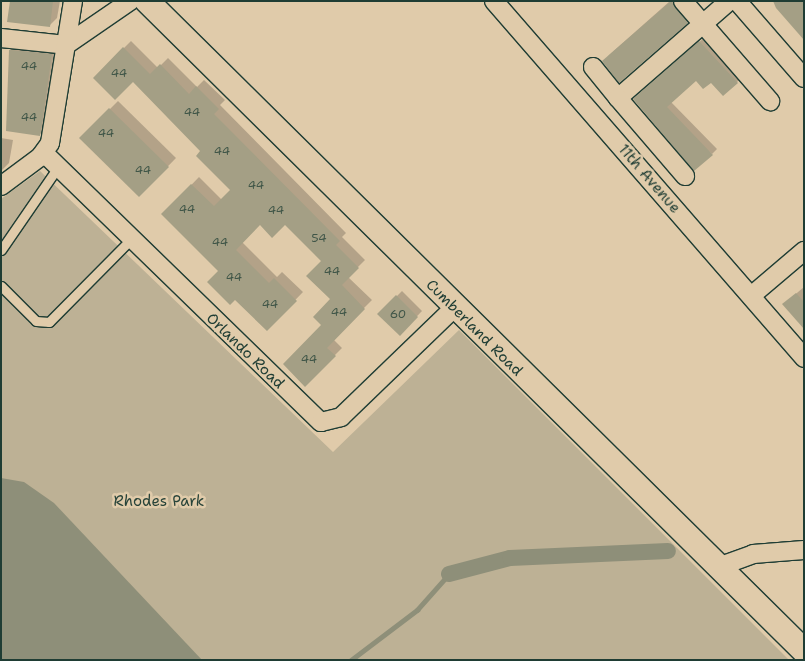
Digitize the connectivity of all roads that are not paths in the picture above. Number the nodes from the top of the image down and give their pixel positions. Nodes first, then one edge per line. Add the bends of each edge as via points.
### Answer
1 (73, 1) edge
2 (130, 1) edge
3 (147, 1) edge
4 (494, 1) edge
5 (683, 1) edge
6 (729, 1) edge
7 (736, 1) edge
8 (703, 24) junction
9 (1, 38) edge
10 (66, 45) junction
11 (593, 67) dead end
12 (804, 78) edge
13 (618, 98) junction
14 (770, 102) dead end
15 (44, 154) junction
16 (58, 167) junction
17 (685, 176) dead end
18 (1, 186) edge
19 (131, 239) junction
20 (1, 250) edge
21 (804, 251) edge
22 (1, 286) edge
23 (751, 296) junction
24 (454, 308) junction
25 (804, 358) edge
26 (804, 550) edge
27 (718, 567) junction
28 (804, 652) edge

1 - 10 street
2 - 10 street
3 - 24 street, Cumberland Road
4 - 23 street, 11th Avenue
5 - 8 street
6 - 8 street
7 - 12 street
8 - 13 street
8 - 14 street
9 - 10 street
10 - 15 street via 52,135
11 - 13 street
13 - 17 street
15 - 16 street, Orlando Road
15 - 18 street
16 - 19 street, Orlando Road
16 - 20 lane
19 - 22 lane via 48,322 36,321
19 - 24 street, Orlando Road via 315,419 327,423 341,417
21 - 23 street
23 - 25 street, 11th Avenue
24 - 27 street, Cumberland Road
26 - 27 street via 754,554
27 - 28 street, Cumberland Road

